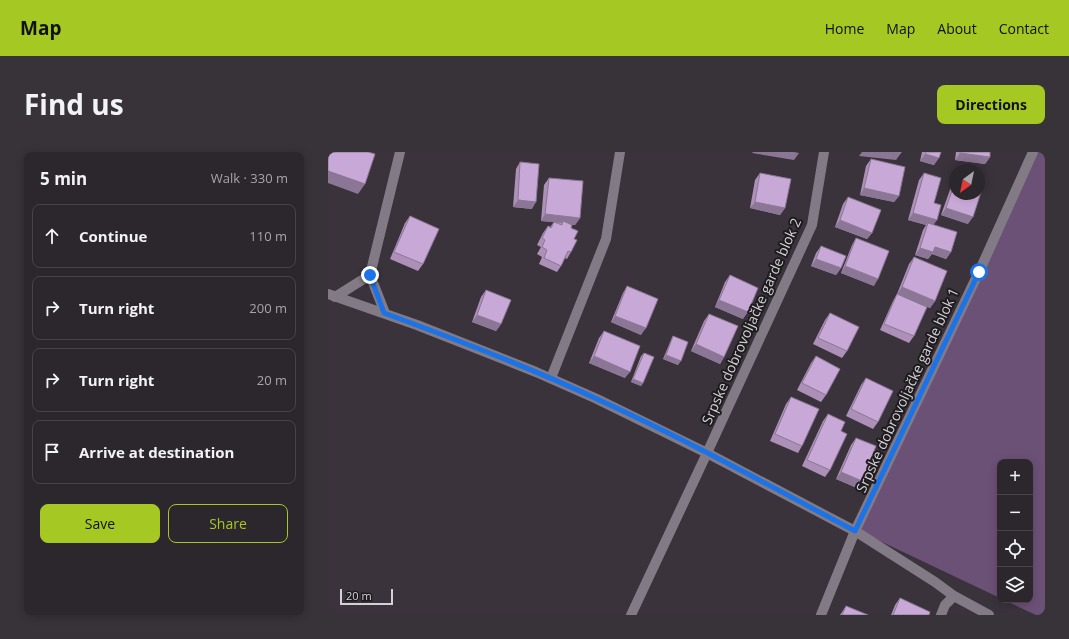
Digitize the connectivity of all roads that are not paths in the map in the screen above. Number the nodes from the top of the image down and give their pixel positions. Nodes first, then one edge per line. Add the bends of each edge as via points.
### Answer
1 (400, 152) edge
2 (620, 152) edge
3 (824, 152) edge
4 (1033, 152) edge
5 (370, 275) junction
6 (332, 296) edge
7 (384, 313) junction
8 (551, 378) junction
9 (708, 453) junction
10 (855, 531) junction
11 (954, 596) junction
12 (632, 615) edge
13 (821, 615) edge
14 (941, 615) edge
15 (989, 615) edge

1 - 5 street
2 - 8 street via 606,239
3 - 9 street, Srpske dobrovoljačke garde blok 2 via 812,225
4 - 10 street, Srpske dobrovoljačke garde blok 1 via 979,272
5 - 6 street
5 - 7 street
6 - 7 street
7 - 8 street
8 - 9 street
9 - 10 street
9 - 12 street, Srpske dobrovoljačke garde blok 2
10 - 11 street
10 - 13 street, Srpske dobrovoljačke garde blok 1
11 - 14 street via 945,605
11 - 15 street

